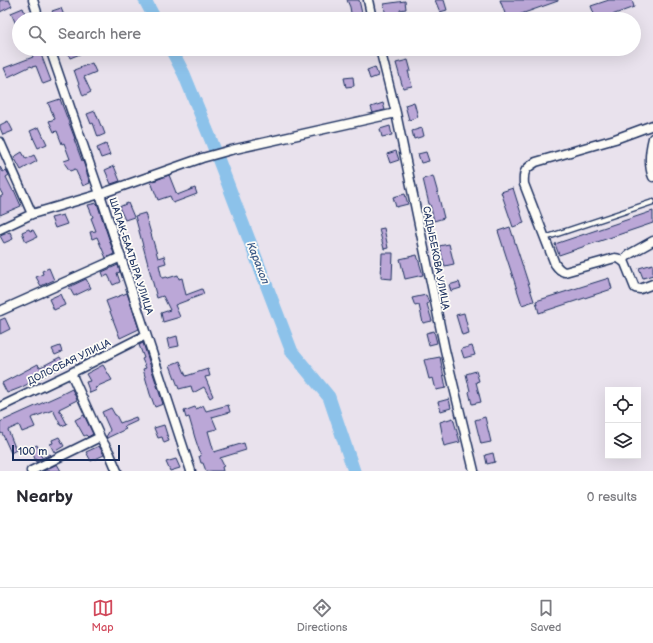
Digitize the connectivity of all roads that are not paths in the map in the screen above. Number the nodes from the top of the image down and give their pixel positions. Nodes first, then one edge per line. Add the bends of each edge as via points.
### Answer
1 (33, 0) edge
2 (368, 0) edge
3 (37, 12) edge
4 (371, 12) edge
5 (52, 56) edge
6 (382, 56) edge
7 (396, 113) junction
8 (653, 125) edge
9 (653, 138) edge
10 (0, 142) edge
11 (653, 177) edge
12 (100, 194) junction
13 (653, 202) edge
14 (32, 214) junction
15 (0, 229) edge
16 (545, 238) junction
17 (653, 242) edge
18 (121, 257) junction
19 (623, 261) junction
20 (653, 284) edge
21 (0, 311) edge
22 (146, 335) junction
23 (71, 373) junction
24 (0, 407) edge
25 (100, 437) junction
26 (31, 471) edge
27 (117, 471) edge
28 (191, 471) edge
29 (474, 471) edge

1 - 3 street
2 - 4 street
5 - 12 street, ШАПАК-БААТЫРА УЛИЦА
6 - 7 street, САДЫБЕКОВА УЛИЦА
7 - 12 street via 231,150
7 - 29 street, САДЫБЕКОВА УЛИЦА via 445,350
8 - 16 street via 536,162 526,168 524,184
9 - 11 street via 650,152
10 - 14 street
12 - 14 street
12 - 18 street, ШАПАК-БААТЫРА УЛИЦА
13 - 16 lane
14 - 15 street
16 - 19 street via 555,264 561,272 615,258
17 - 19 street via 628,255
18 - 21 street
18 - 22 street, ШАПАК-БААТЫРА УЛИЦА
19 - 20 street via 635,288 640,289
22 - 23 street, ДОЛОСБАЯ УЛИЦА
22 - 28 street, ШАПАК-БААТЫРА УЛИЦА
23 - 24 street, ДОЛОСБАЯ УЛИЦА
23 - 25 street
25 - 26 street
25 - 27 street

